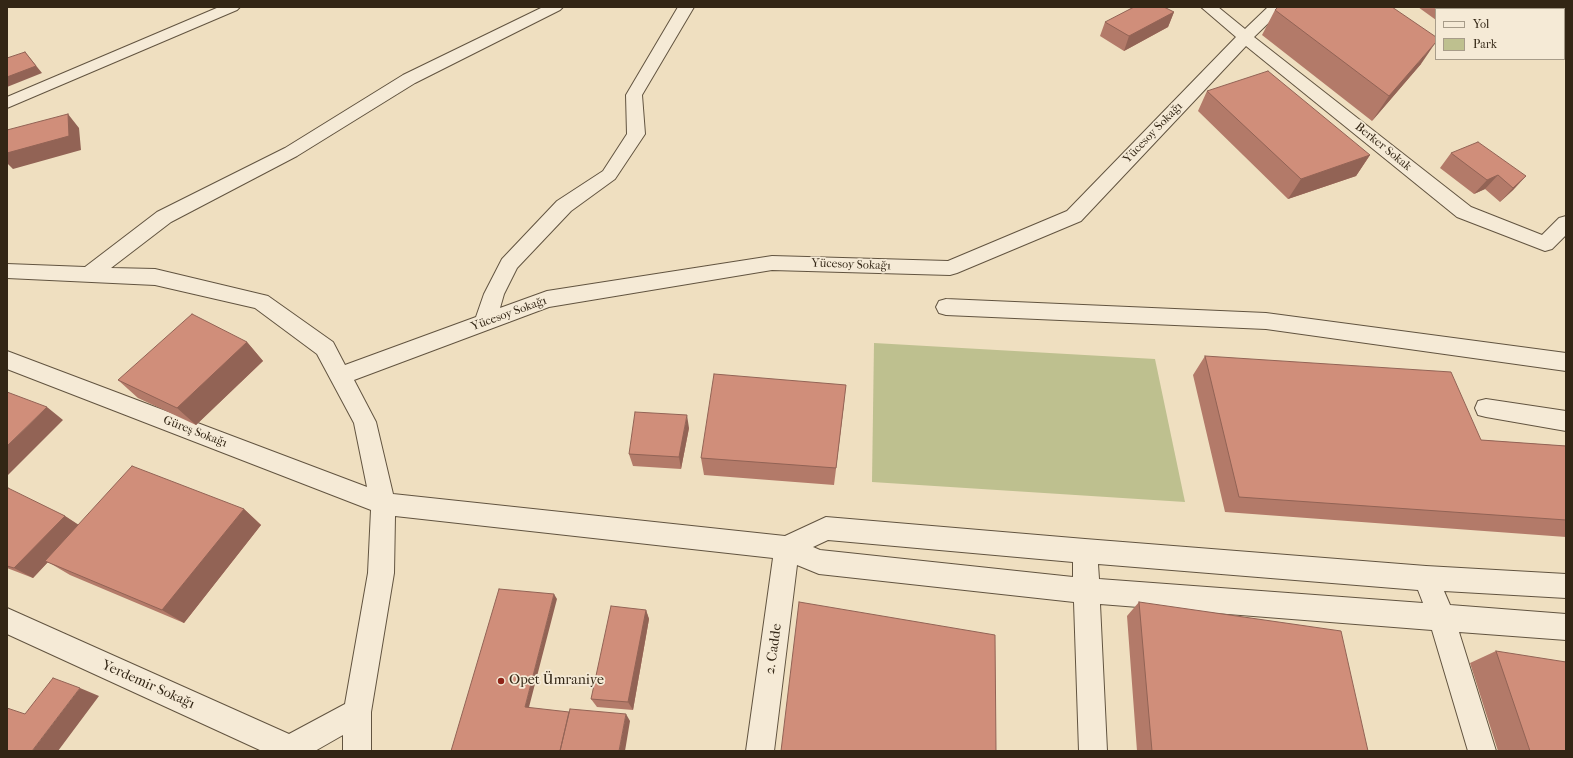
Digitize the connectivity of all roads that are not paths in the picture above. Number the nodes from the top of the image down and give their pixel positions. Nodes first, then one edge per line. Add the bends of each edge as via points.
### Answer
1 (232, 7) edge
2 (555, 7) edge
3 (686, 7) edge
4 (1209, 7) edge
5 (1277, 7) edge
6 (1245, 37) junction
7 (7, 103) edge
8 (1566, 223) edge
9 (7, 271) edge
10 (89, 274) junction
11 (946, 306) dead end
12 (485, 322) junction
13 (7, 360) edge
14 (1566, 362) edge
15 (340, 376) junction
16 (1486, 408) dead end
17 (1566, 421) edge
18 (383, 504) junction
19 (787, 548) junction
20 (1084, 551) junction
21 (1426, 578) junction
22 (1566, 586) edge
23 (1087, 591) junction
24 (1441, 617) junction
25 (7, 621) edge
26 (1566, 627) edge
27 (357, 712) junction
28 (289, 750) edge
29 (358, 751) edge
30 (760, 751) edge
31 (1093, 751) edge
32 (1482, 751) edge

1 - 7 street
2 - 10 street via 409,79 291,152 164,217
3 - 12 street via 634,95 636,134 610,175 564,206 509,264 494,294
4 - 6 street
5 - 6 street
6 - 8 street, Berker Sokak via 1464,212 1545,244
6 - 12 street, Yücesoy Sokağı via 1074,216 950,268 772,263 547,299
9 - 10 street
10 - 15 street via 155,277 261,302 325,348
11 - 14 street via 1266,321
12 - 15 street, Yücesoy Sokağı
13 - 18 street, Güreş Sokağı
15 - 18 street via 365,422
16 - 17 street
18 - 19 street, Güreş Sokağı
18 - 27 street via 381,573
19 - 20 street via 826,528
19 - 23 street, Güreş Sokağı via 819,562
19 - 30 street, 2. Cadde
20 - 21 street
20 - 23 street
21 - 22 street
21 - 24 street
23 - 24 street, Güreş Sokağı
23 - 31 street
24 - 26 street, Güreş Sokağı
24 - 32 street
25 - 28 street, Yerdemir Sokağı
27 - 28 street
27 - 29 street

